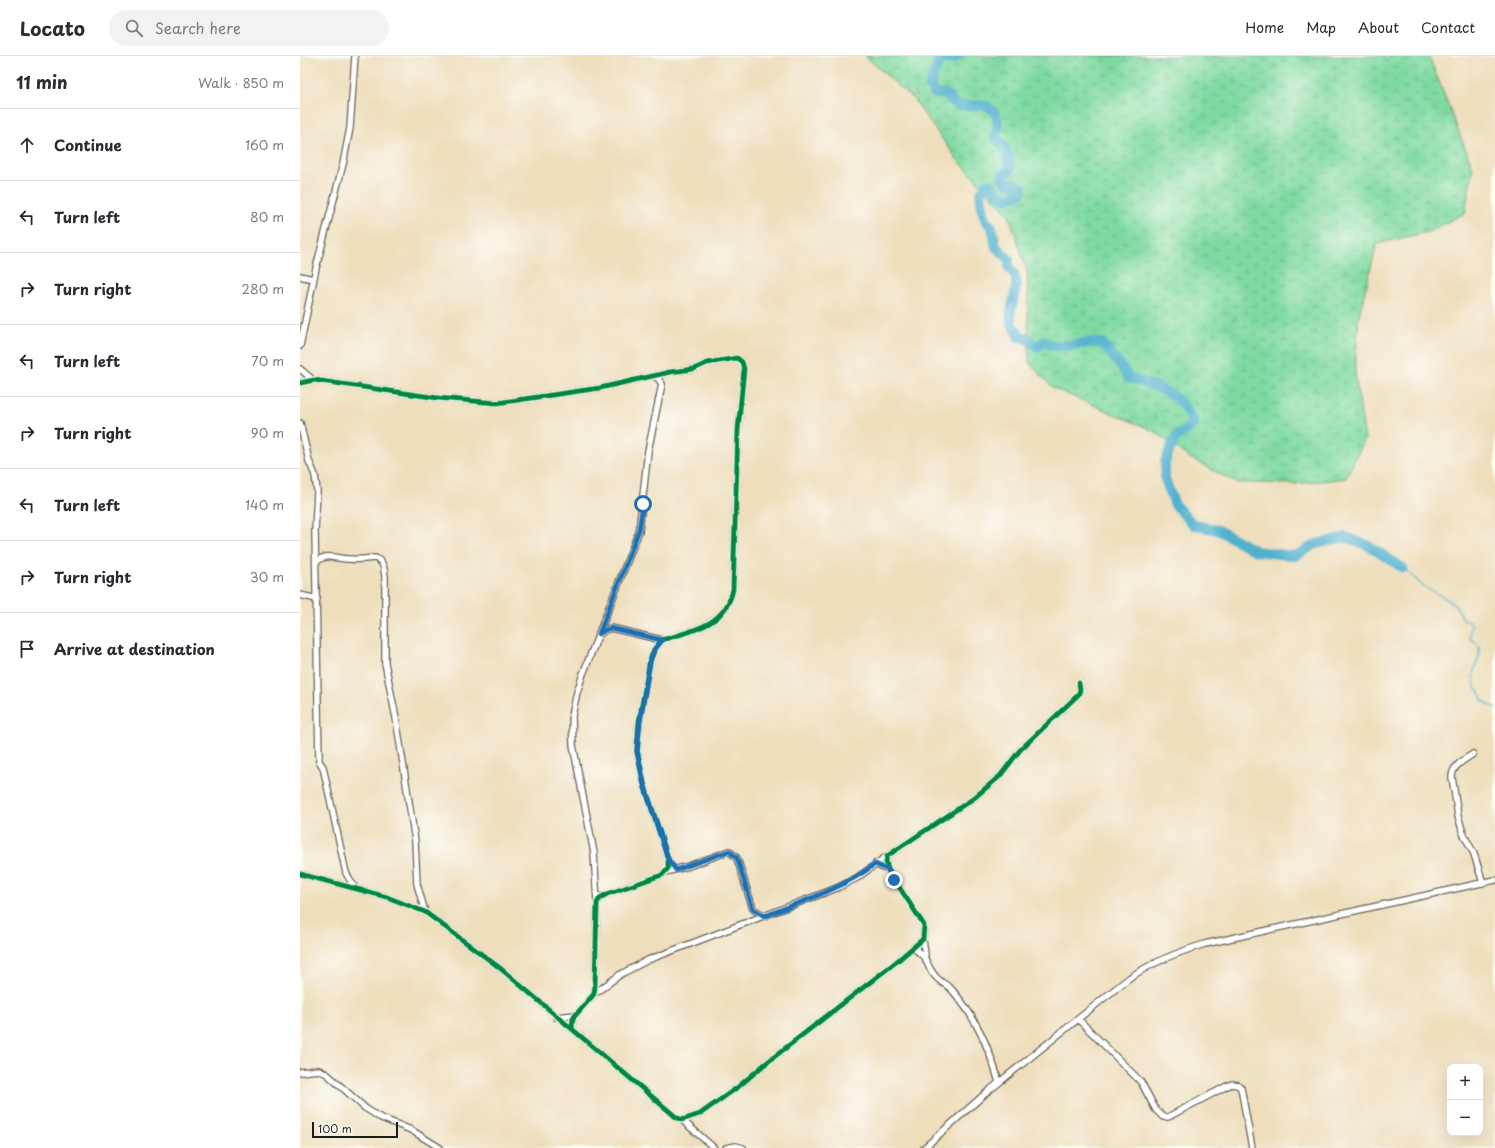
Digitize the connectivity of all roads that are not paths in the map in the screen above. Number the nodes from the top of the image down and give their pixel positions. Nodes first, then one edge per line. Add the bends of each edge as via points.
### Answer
1 (355, 56) edge
2 (300, 276) edge
3 (314, 279) junction
4 (300, 313) edge
5 (306, 314) junction
6 (300, 346) edge
7 (300, 369) edge
8 (651, 376) junction
9 (313, 380) junction
10 (300, 383) edge
11 (300, 423) edge
12 (316, 562) junction
13 (300, 595) edge
14 (317, 599) junction
15 (599, 634) junction
16 (662, 640) junction
17 (1079, 683) dead end
18 (1473, 754) dead end
19 (887, 856) junction
20 (668, 859) junction
21 (875, 864) junction
22 (676, 870) junction
23 (888, 870) junction
24 (666, 872) junction
25 (300, 874) edge
26 (1495, 880) edge
27 (1484, 883) junction
28 (355, 888) junction
29 (597, 903) junction
30 (753, 909) junction
31 (425, 912) junction
32 (765, 916) junction
33 (750, 920) junction
34 (923, 938) junction
35 (913, 948) junction
36 (925, 955) junction
37 (594, 994) junction
38 (575, 1014) junction
39 (556, 1017) junction
40 (1078, 1019) junction
41 (572, 1028) junction
42 (300, 1072) edge
43 (999, 1082) junction
44 (682, 1120) junction
45 (440, 1148) edge
46 (714, 1148) edge
47 (726, 1148) edge
48 (743, 1148) edge
49 (924, 1148) edge
50 (1252, 1148) edge

1 - 3 street via 350,128
2 - 3 street
3 - 5 street
4 - 5 street
5 - 6 street
7 - 9 street
8 - 9 street via 563,395 497,403 438,398
8 - 15 street via 657,377 662,384 648,450 639,530
8 - 16 street via 694,369 706,363 728,358 737,358 742,362 744,369 738,430 733,589 730,602 715,621
9 - 10 street
11 - 12 street via 317,491
12 - 14 street
12 - 31 street via 324,556 334,556 348,559 375,558 383,564 385,663 415,841 417,884
13 - 14 street
14 - 28 street via 319,761 323,767 346,873
15 - 16 street via 611,628
15 - 29 street via 577,692 572,716 574,751 594,853
16 - 20 street via 650,661 637,751 644,784
17 - 19 street via 1078,695 1020,750 1000,776 974,798
18 - 27 street via 1454,767 1452,777 1461,827
19 - 21 street
19 - 23 street
20 - 22 street
20 - 24 street
21 - 23 street
21 - 32 street via 857,878 837,888
22 - 24 street
22 - 30 street via 729,851 737,858
23 - 34 street via 924,925
24 - 29 street via 607,894
25 - 28 street
26 - 27 street
27 - 40 street via 1205,944 1179,952 1146,966
28 - 31 street via 387,896
29 - 37 street
30 - 32 street
30 - 33 street
31 - 39 street via 500,968
32 - 33 street
33 - 37 street via 648,960 621,974
34 - 35 street
34 - 36 street
35 - 36 street
35 - 44 street via 738,1087 700,1114
36 - 43 street via 936,978 951,989 977,1024
37 - 38 street
38 - 39 street
38 - 41 street
39 - 41 street
40 - 43 street
40 - 50 street via 1141,1082 1156,1110 1163,1117 1168,1117 1227,1086 1238,1085 1241,1088
41 - 44 street
42 - 45 street via 319,1070 327,1074 365,1108
43 - 49 street
44 - 46 street
47 - 48 street

